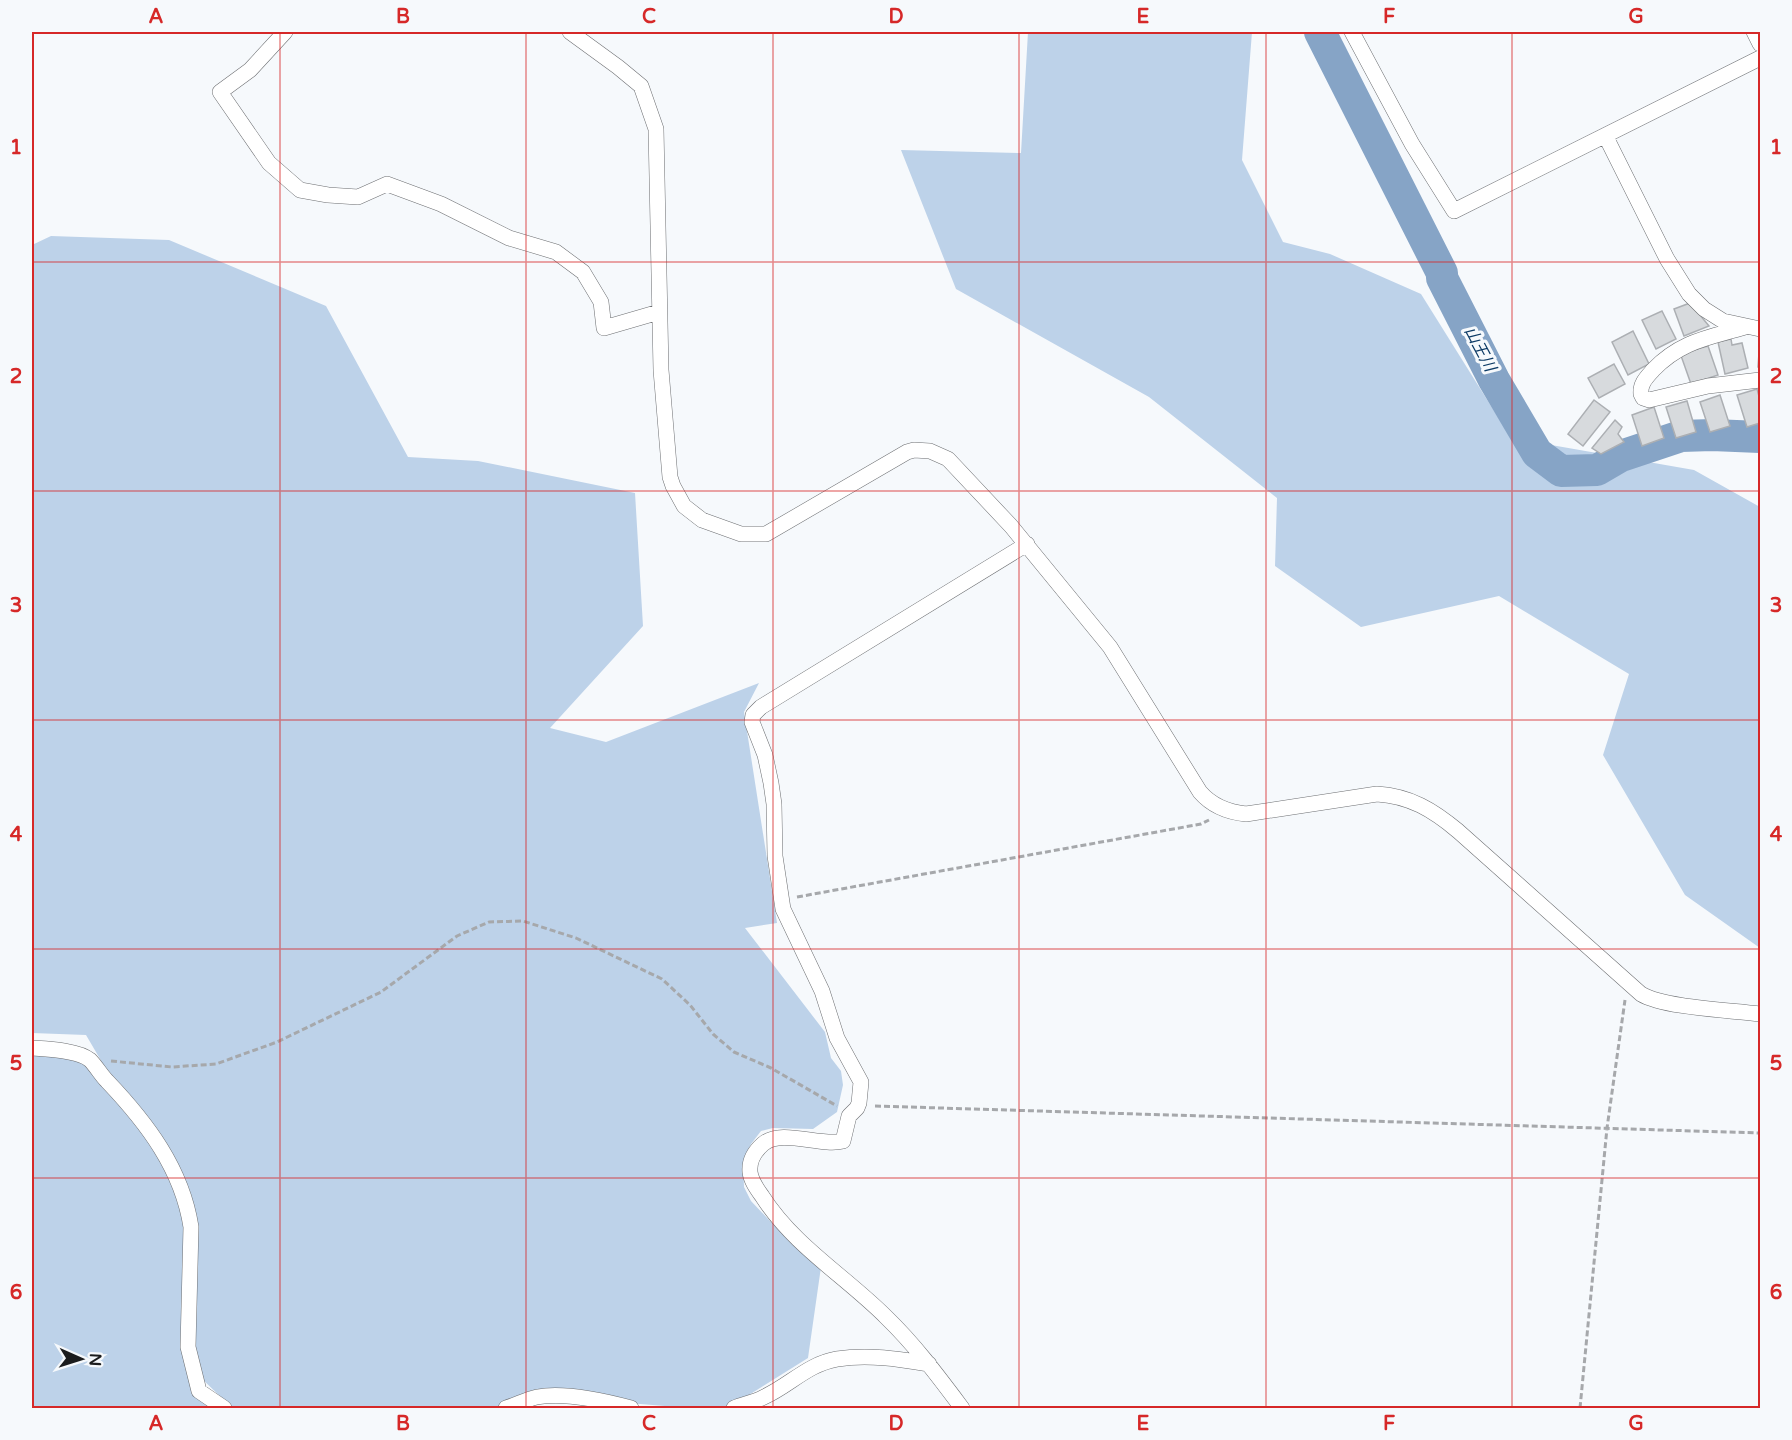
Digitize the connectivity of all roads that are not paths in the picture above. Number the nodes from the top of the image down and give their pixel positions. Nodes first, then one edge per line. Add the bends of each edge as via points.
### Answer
1 (285, 32) edge
2 (570, 32) edge
3 (1352, 32) edge
4 (1754, 32) edge
5 (1761, 45) edge
6 (1761, 58) edge
7 (1606, 136) junction
8 (659, 312) junction
9 (1745, 327) junction
10 (1761, 329) edge
11 (1761, 380) edge
12 (1027, 544) junction
13 (1761, 1014) edge
14 (32, 1048) edge
15 (929, 1364) junction
16 (224, 1408) edge
17 (506, 1408) edge
18 (631, 1408) edge
19 (734, 1408) edge
20 (962, 1408) edge

1 - 8 street via 250,70 220,92 268,163 300,190 358,197 387,184 441,204 509,238 556,252 583,272 601,302 604,328
2 - 8 street via 641,86 656,129
3 - 7 street via 1412,144 1454,211
4 - 5 street
6 - 7 street
7 - 9 street via 1682,285 1712,315
8 - 12 street via 670,477 684,506 702,520 741,534 766,534 900,456 922,450 940,454 955,465
9 - 10 street
9 - 11 street via 1672,352 1644,380 1641,394 1649,400
12 - 13 street via 1110,647 1207,800 1246,814 1377,795 1416,802 1458,831 1649,999
12 - 15 street via 761,707 752,722 771,783 775,856 786,918 862,1086 843,1141 767,1141 754,1154 752,1178 767,1204 794,1236 882,1312
14 - 16 street via 65,1051 89,1059 136,1112 171,1163 191,1227 188,1347 199,1391
15 - 19 street via 893,1358 836,1359 808,1368 764,1398
15 - 20 street
17 - 18 street via 537,1397 572,1397

